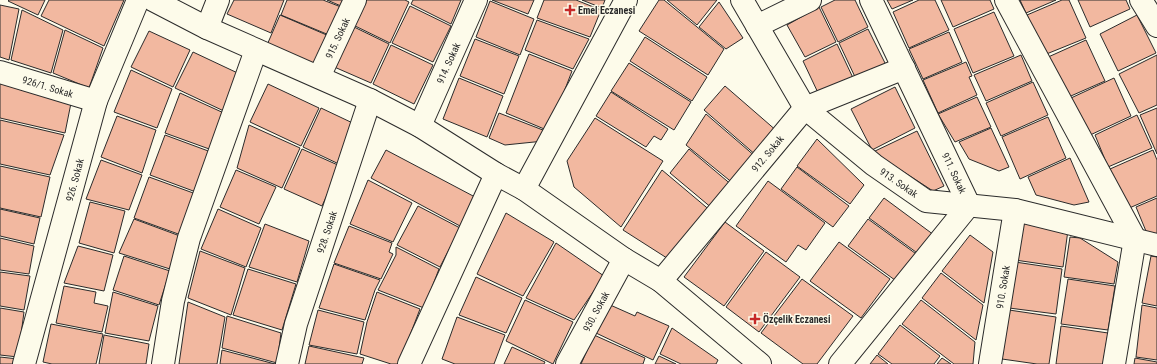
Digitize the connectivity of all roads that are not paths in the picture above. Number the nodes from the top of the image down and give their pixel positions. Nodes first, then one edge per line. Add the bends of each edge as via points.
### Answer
1 (138, 0) edge
2 (153, 0) edge
3 (218, 0) edge
4 (355, 0) edge
5 (476, 0) edge
6 (626, 0) edge
7 (742, 0) edge
8 (810, 0) edge
9 (871, 0) edge
10 (1006, 0) edge
11 (1141, 0) edge
12 (757, 26) junction
13 (1157, 26) edge
14 (207, 28) junction
15 (256, 50) junction
16 (904, 68) junction
17 (0, 72) edge
18 (319, 77) junction
19 (370, 100) junction
20 (96, 101) junction
21 (805, 108) junction
22 (420, 126) junction
23 (496, 174) junction
24 (524, 189) junction
25 (969, 205) junction
26 (1015, 210) junction
27 (1135, 239) junction
28 (1157, 245) edge
29 (624, 259) junction
30 (661, 281) junction
31 (737, 356) edge
32 (24, 364) edge
33 (163, 364) edge
34 (287, 364) edge
35 (410, 364) edge
36 (567, 364) edge
37 (760, 364) edge
38 (840, 364) edge
39 (990, 364) edge
40 (1114, 364) edge

1 - 20 street, 926. Sokak
2 - 14 street
3 - 14 street
4 - 18 street, 915. Sokak
5 - 22 street, 914. Sokak
6 - 24 street
7 - 12 street, 913. Sokak
8 - 12 street
9 - 16 street, 911. Sokak
10 - 27 street
11 - 13 street
12 - 21 street, 913. Sokak
14 - 15 street
15 - 18 street
15 - 33 street via 188,238 173,301
16 - 21 street, 912. Sokak
16 - 25 street, 911. Sokak
17 - 20 street, 926/1. Sokak
18 - 19 street
19 - 22 street
19 - 34 street, 928. Sokak via 296,324
20 - 32 street, 926. Sokak
21 - 25 street, 913. Sokak via 874,165 926,201
21 - 30 street, 912. Sokak
22 - 23 street
23 - 24 street
23 - 35 street
24 - 29 street
25 - 26 street, 913. Sokak
25 - 38 street, 911. Sokak
26 - 27 street, 913. Sokak
26 - 39 street, 910. Sokak
27 - 28 street, 913. Sokak
27 - 40 street
29 - 30 street
29 - 36 street, 930. Sokak
30 - 31 street
31 - 37 street

